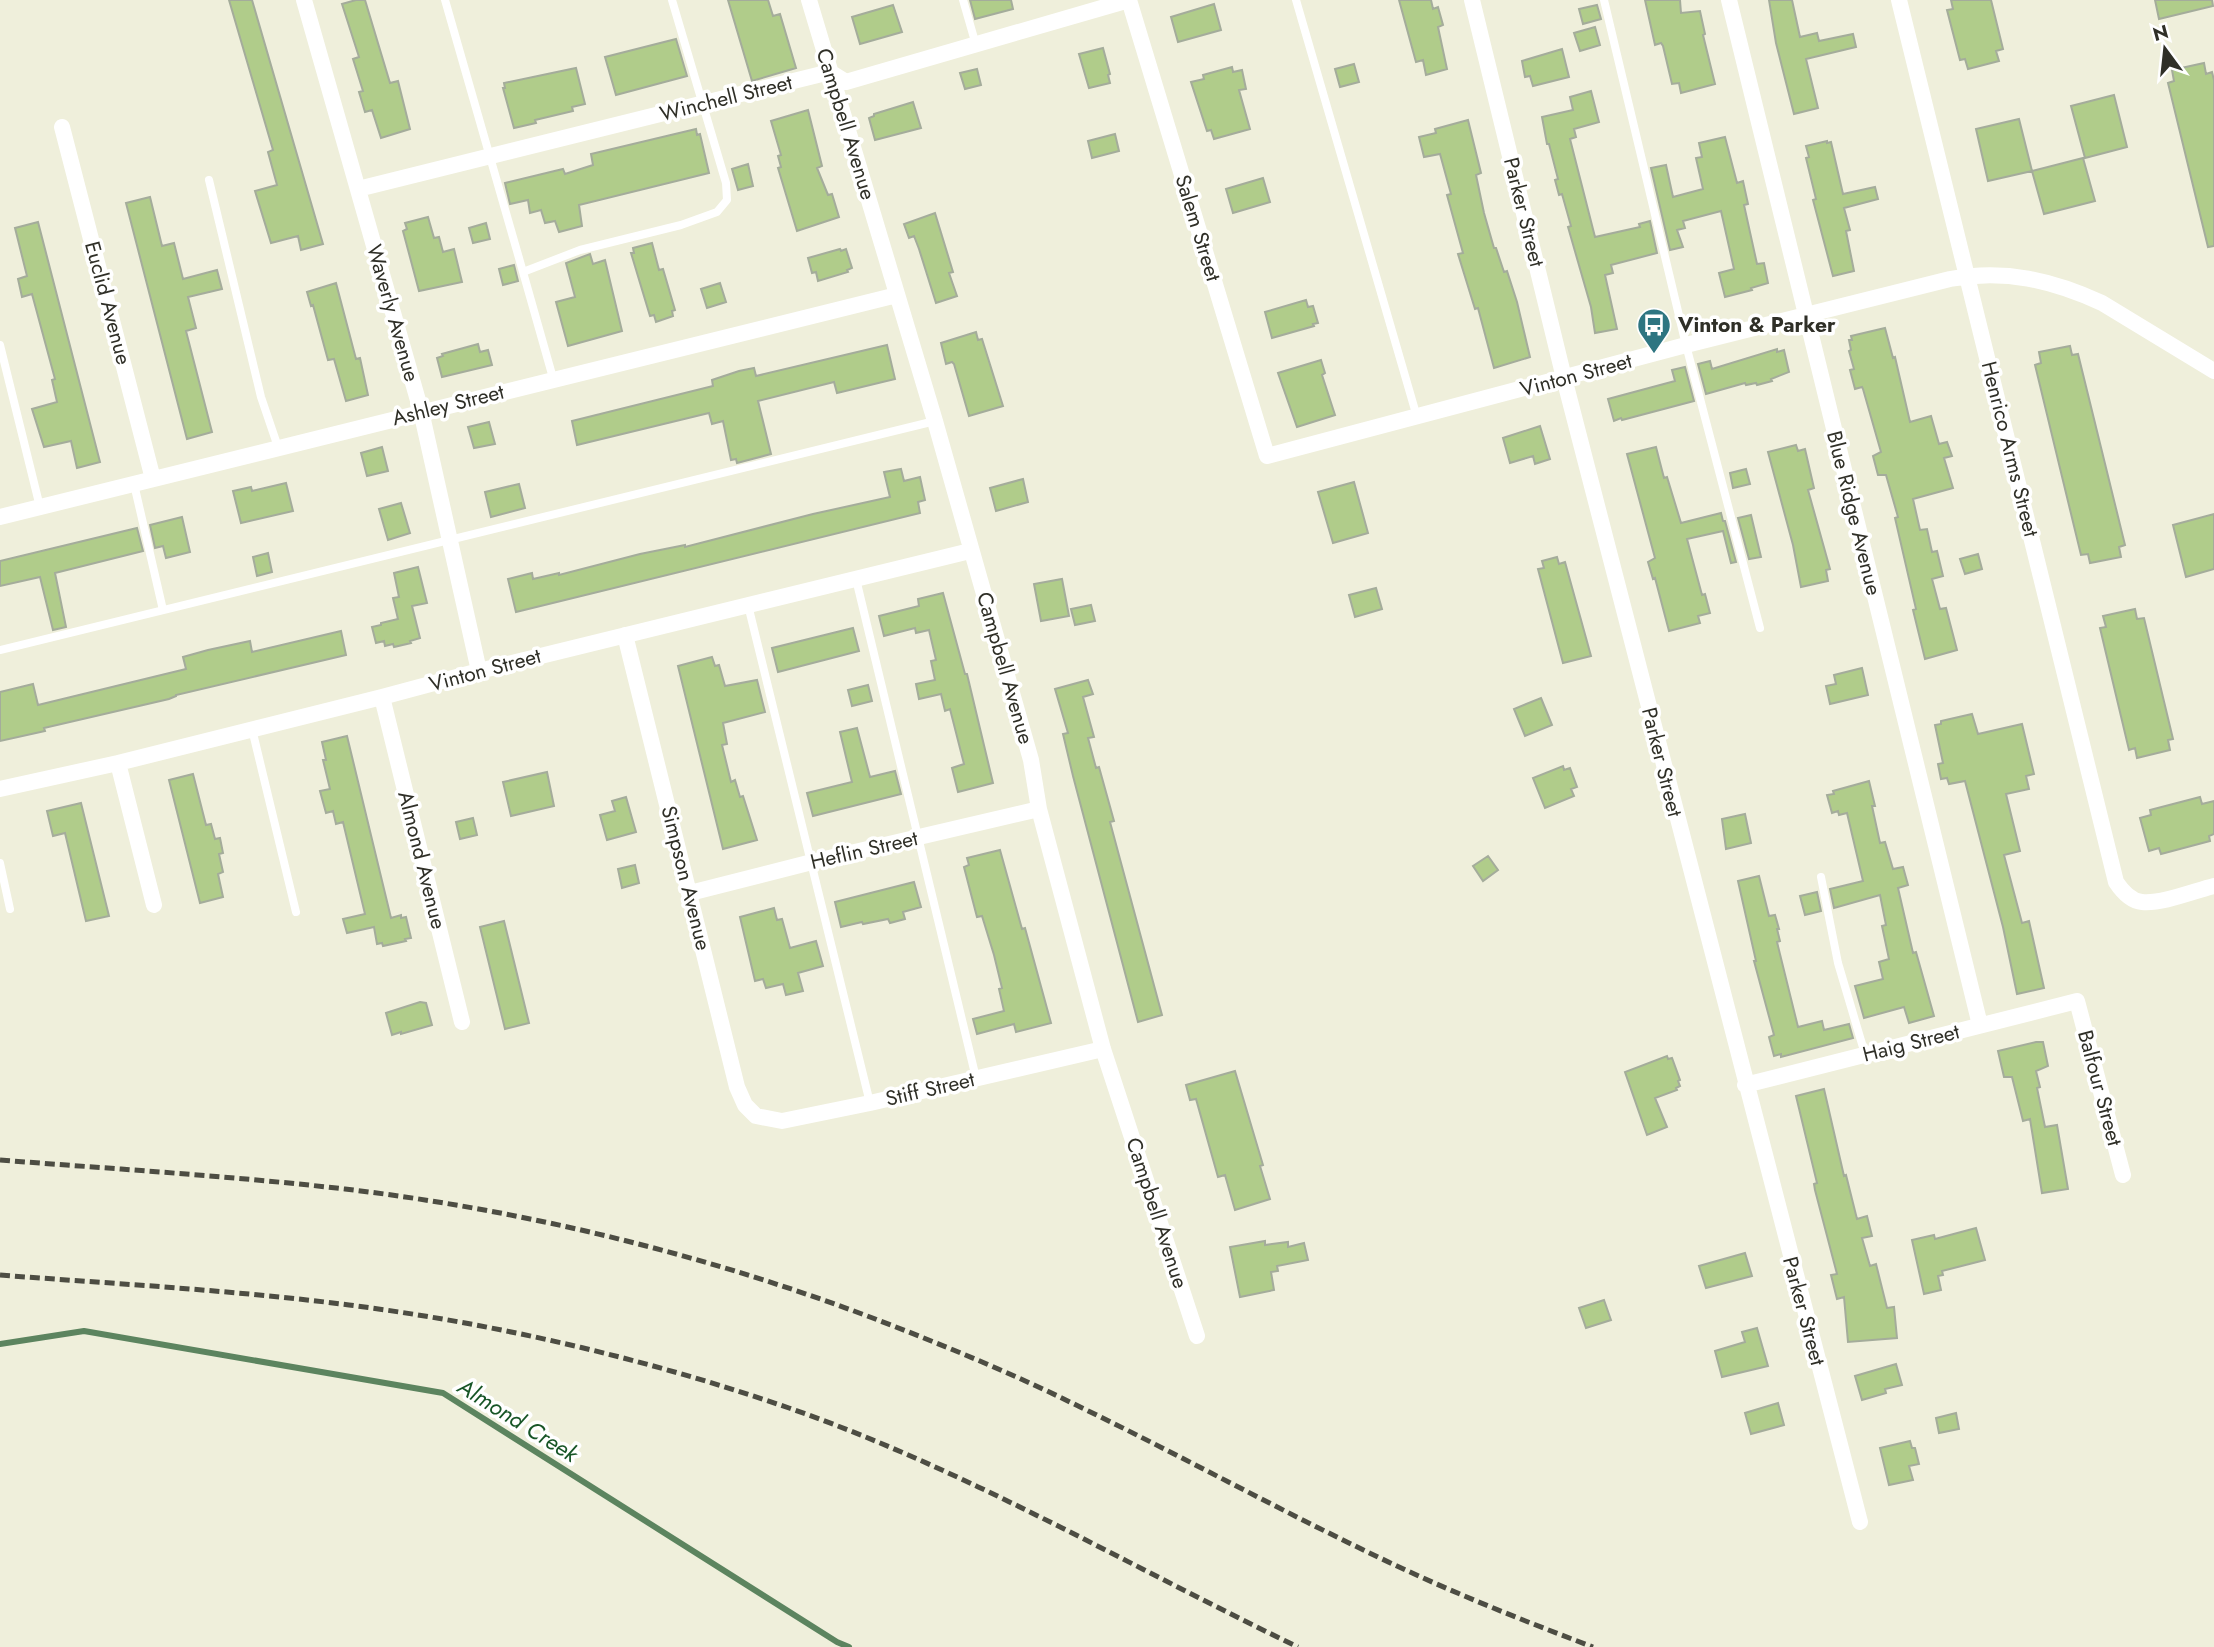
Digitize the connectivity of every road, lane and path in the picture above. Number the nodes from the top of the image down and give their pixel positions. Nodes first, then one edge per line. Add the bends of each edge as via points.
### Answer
1 (304, 0) edge
2 (445, 0) edge
3 (672, 0) edge
4 (809, 0) edge
5 (963, 0) edge
6 (1129, 0) edge
7 (1296, 0) edge
8 (1472, 0) edge
9 (1604, 0) edge
10 (1729, 0) edge
11 (1899, 0) edge
12 (976, 46) junction
13 (830, 72) junction
14 (702, 103) junction
15 (62, 127) dead end
16 (489, 155) junction
17 (209, 180) dead end
18 (358, 189) junction
19 (523, 272) junction
20 (1966, 276) junction
21 (897, 295) junction
22 (1806, 317) junction
23 (0, 345) edge
24 (1686, 345) junction
25 (2214, 371) edge
26 (553, 378) junction
27 (1564, 378) junction
28 (421, 411) junction
29 (1417, 417) junction
30 (934, 421) junction
31 (278, 447) junction
32 (1267, 456) joint
33 (153, 479) junction
34 (134, 484) junction
35 (40, 507) junction
36 (0, 517) edge
37 (449, 539) junction
38 (970, 551) junction
39 (856, 579) junction
40 (748, 605) junction
41 (163, 610) junction
42 (1760, 628) dead end
43 (625, 635) junction
44 (0, 650) edge
45 (480, 671) junction
46 (382, 697) junction
47 (252, 729) junction
48 (118, 763) junction
49 (0, 789) edge
50 (1039, 809) junction
51 (917, 839) junction
52 (812, 862) junction
53 (0, 863) edge
54 (1821, 877) dead end
55 (2214, 886) edge
56 (690, 893) junction
57 (154, 905) dead end
58 (10, 909) dead end
59 (296, 912) dead end
60 (2077, 1001) joint
61 (463, 1022) dead end
62 (1980, 1025) junction
63 (1103, 1049) junction
64 (1865, 1054) junction
65 (976, 1078) junction
66 (1745, 1085) junction
67 (870, 1103) junction
68 (756, 1116) joint
69 (2123, 1175) dead end
70 (1197, 1336) dead end
71 (1860, 1522) dead end

1 - 18 street, Waverly Avenue
2 - 16 lane
3 - 14 lane
4 - 13 street, Campbell Avenue
5 - 12 lane
6 - 12 street, Winchell Street
6 - 32 street, Salem Street
7 - 29 lane
8 - 27 street, Parker Street
9 - 24 lane
10 - 22 street, Blue Ridge Avenue
11 - 20 street, Henrico Arms Street
12 - 13 street, Winchell Street via 846,82
13 - 14 street, Winchell Street
13 - 21 street, Campbell Avenue
14 - 16 street, Winchell Street
14 - 19 lane via 726,183 727,200 717,212 580,250
15 - 33 street, Euclid Avenue
16 - 18 street, Winchell Street
16 - 19 lane
17 - 31 lane via 261,397
18 - 28 street, Waverly Avenue
19 - 26 lane
20 - 22 street, Vinton Street
20 - 25 street, Vinton Street via 2029,278 2085,295
20 - 55 street, Henrico Arms Street via 2116,882 2127,895 2142,902
21 - 26 street, Ashley Street
21 - 30 street, Campbell Avenue
22 - 24 street, Vinton Street
22 - 62 street, Blue Ridge Avenue
23 - 35 lane
24 - 27 street, Vinton Street
24 - 42 lane
26 - 28 street, Ashley Street
27 - 29 street, Vinton Street
27 - 66 street, Parker Street
28 - 31 street, Ashley Street
28 - 37 street, Waverly Avenue
29 - 32 street, Vinton Street
30 - 37 lane
30 - 38 street, Campbell Avenue
31 - 33 street, Ashley Street
33 - 34 street, Ashley Street
34 - 35 street, Ashley Street
34 - 41 lane
35 - 36 street, Ashley Street
37 - 41 lane
37 - 45 street, Waverly Avenue
38 - 39 street, Vinton Street
38 - 50 street, Campbell Avenue via 1031,760
39 - 40 street, Vinton Street
39 - 51 lane
40 - 43 street, Vinton Street
40 - 52 lane
41 - 44 lane
43 - 45 street, Vinton Street
43 - 56 street, Simpson Avenue
45 - 46 street, Vinton Street
46 - 47 street, Vinton Street
46 - 61 street, Almond Avenue
47 - 48 street, Vinton Street
47 - 59 lane
48 - 49 street, Vinton Street
48 - 57 street
50 - 51 street, Heflin Street
50 - 63 street, Campbell Avenue
51 - 52 street, Heflin Street
51 - 65 lane
52 - 56 street, Heflin Street
52 - 67 lane
53 - 58 lane
54 - 64 lane via 1838,963
56 - 68 street, Simpson Avenue via 737,1087
60 - 62 street, Haig Street
60 - 69 street, Balfour Street
62 - 64 street, Haig Street
63 - 65 street, Stiff Street
63 - 70 street, Campbell Avenue
64 - 66 street, Haig Street
65 - 67 street, Stiff Street
66 - 71 street, Parker Street
67 - 68 street, Stiff Street via 782,1121

